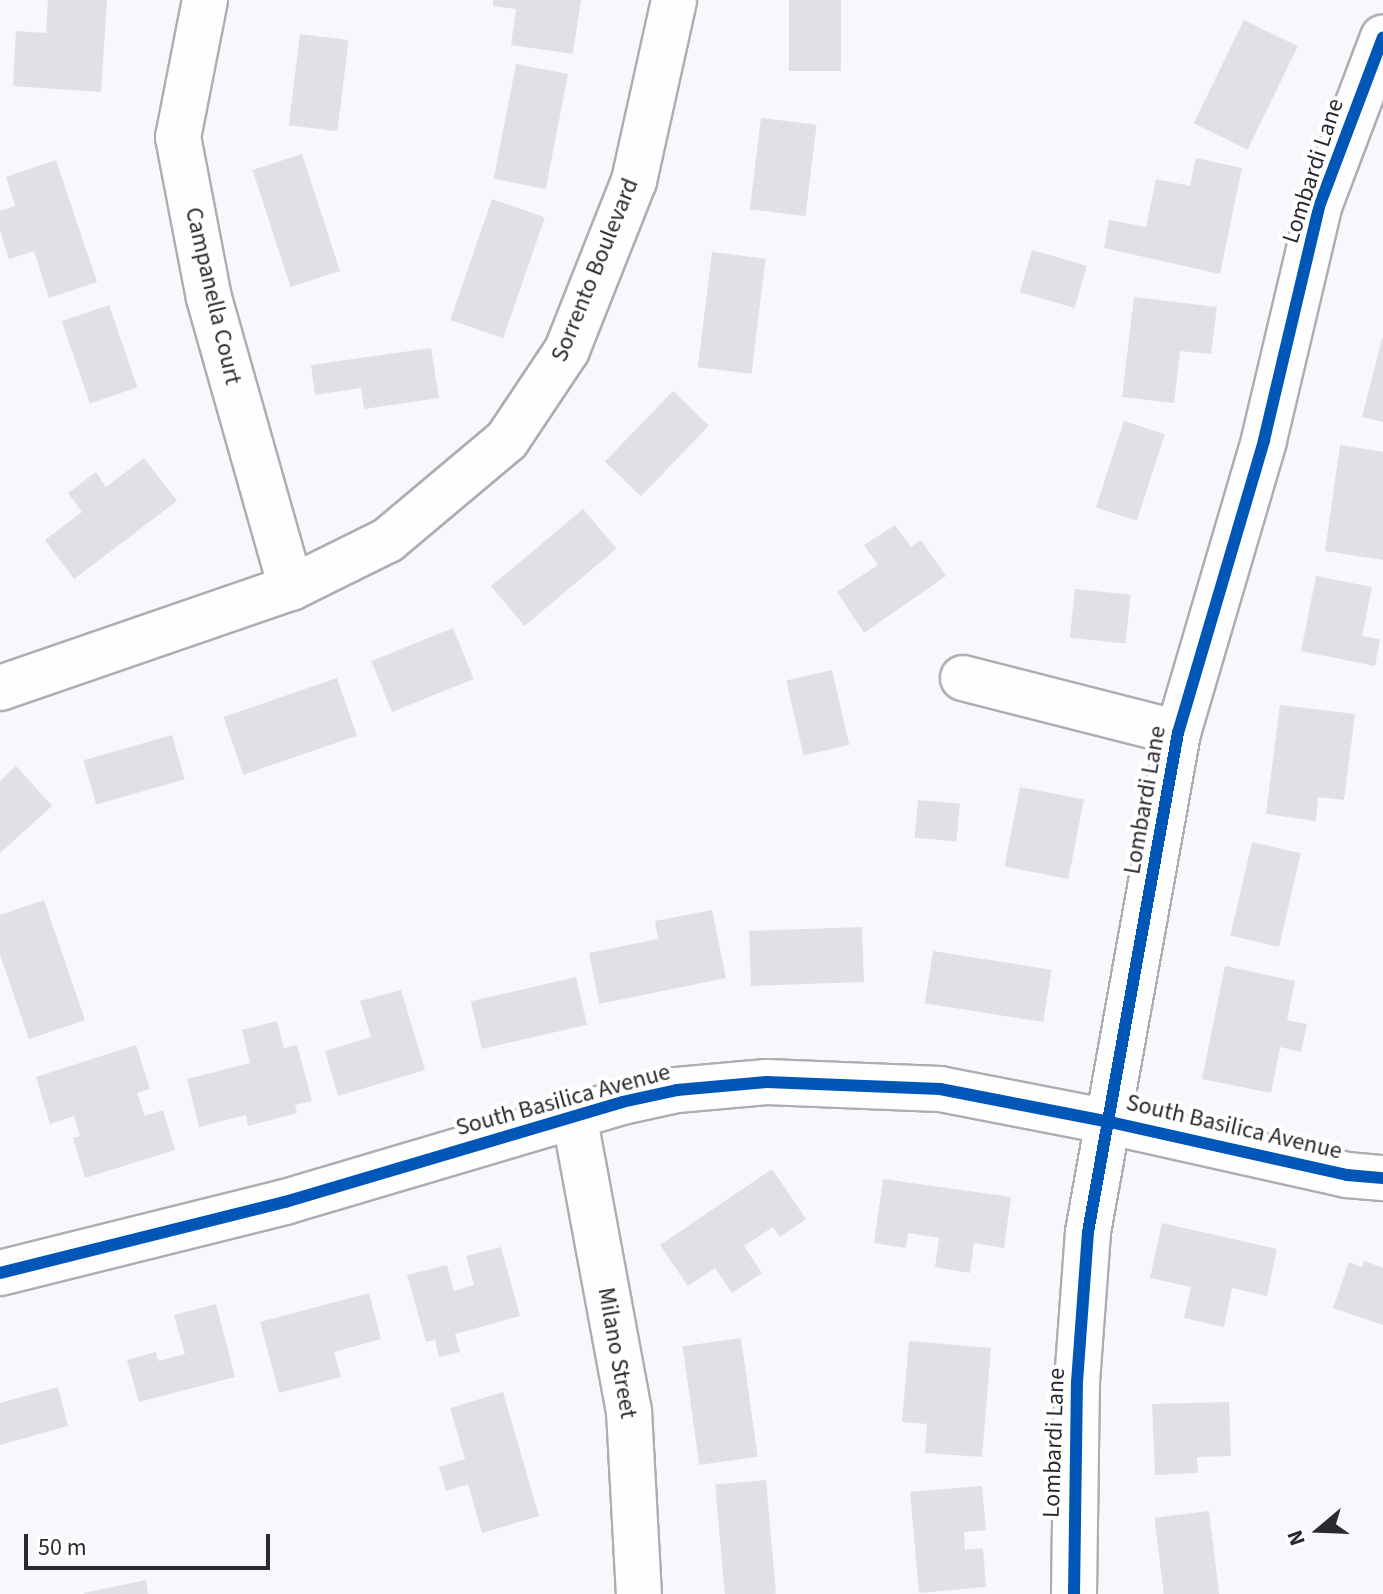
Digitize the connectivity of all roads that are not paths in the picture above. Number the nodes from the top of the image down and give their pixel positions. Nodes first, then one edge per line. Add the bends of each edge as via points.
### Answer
1 (205, 0) edge
2 (674, 0) edge
3 (1383, 37) edge
4 (291, 588) junction
5 (963, 678) dead end
6 (0, 688) edge
7 (1178, 733) junction
8 (574, 1115) junction
9 (1110, 1122) junction
10 (1383, 1178) edge
11 (0, 1273) edge
12 (639, 1594) edge
13 (1074, 1594) edge

1 - 4 street, Campanella Court via 178,137 209,298
2 - 4 street, Sorrento Boulevard via 634,181 567,350 507,440 388,540
3 - 7 street, Lombardi Lane via 1320,204 1264,440
4 - 6 street, Sorrento Boulevard
5 - 7 street
7 - 9 street, Lombardi Lane
8 - 9 street, South Basilica Avenue via 677,1090 767,1082 940,1089
8 - 11 street, South Basilica Avenue via 285,1202
8 - 12 street, Milano Street via 629,1411
9 - 10 street, South Basilica Avenue via 1347,1175
9 - 13 street, Lombardi Lane via 1088,1232 1077,1382

